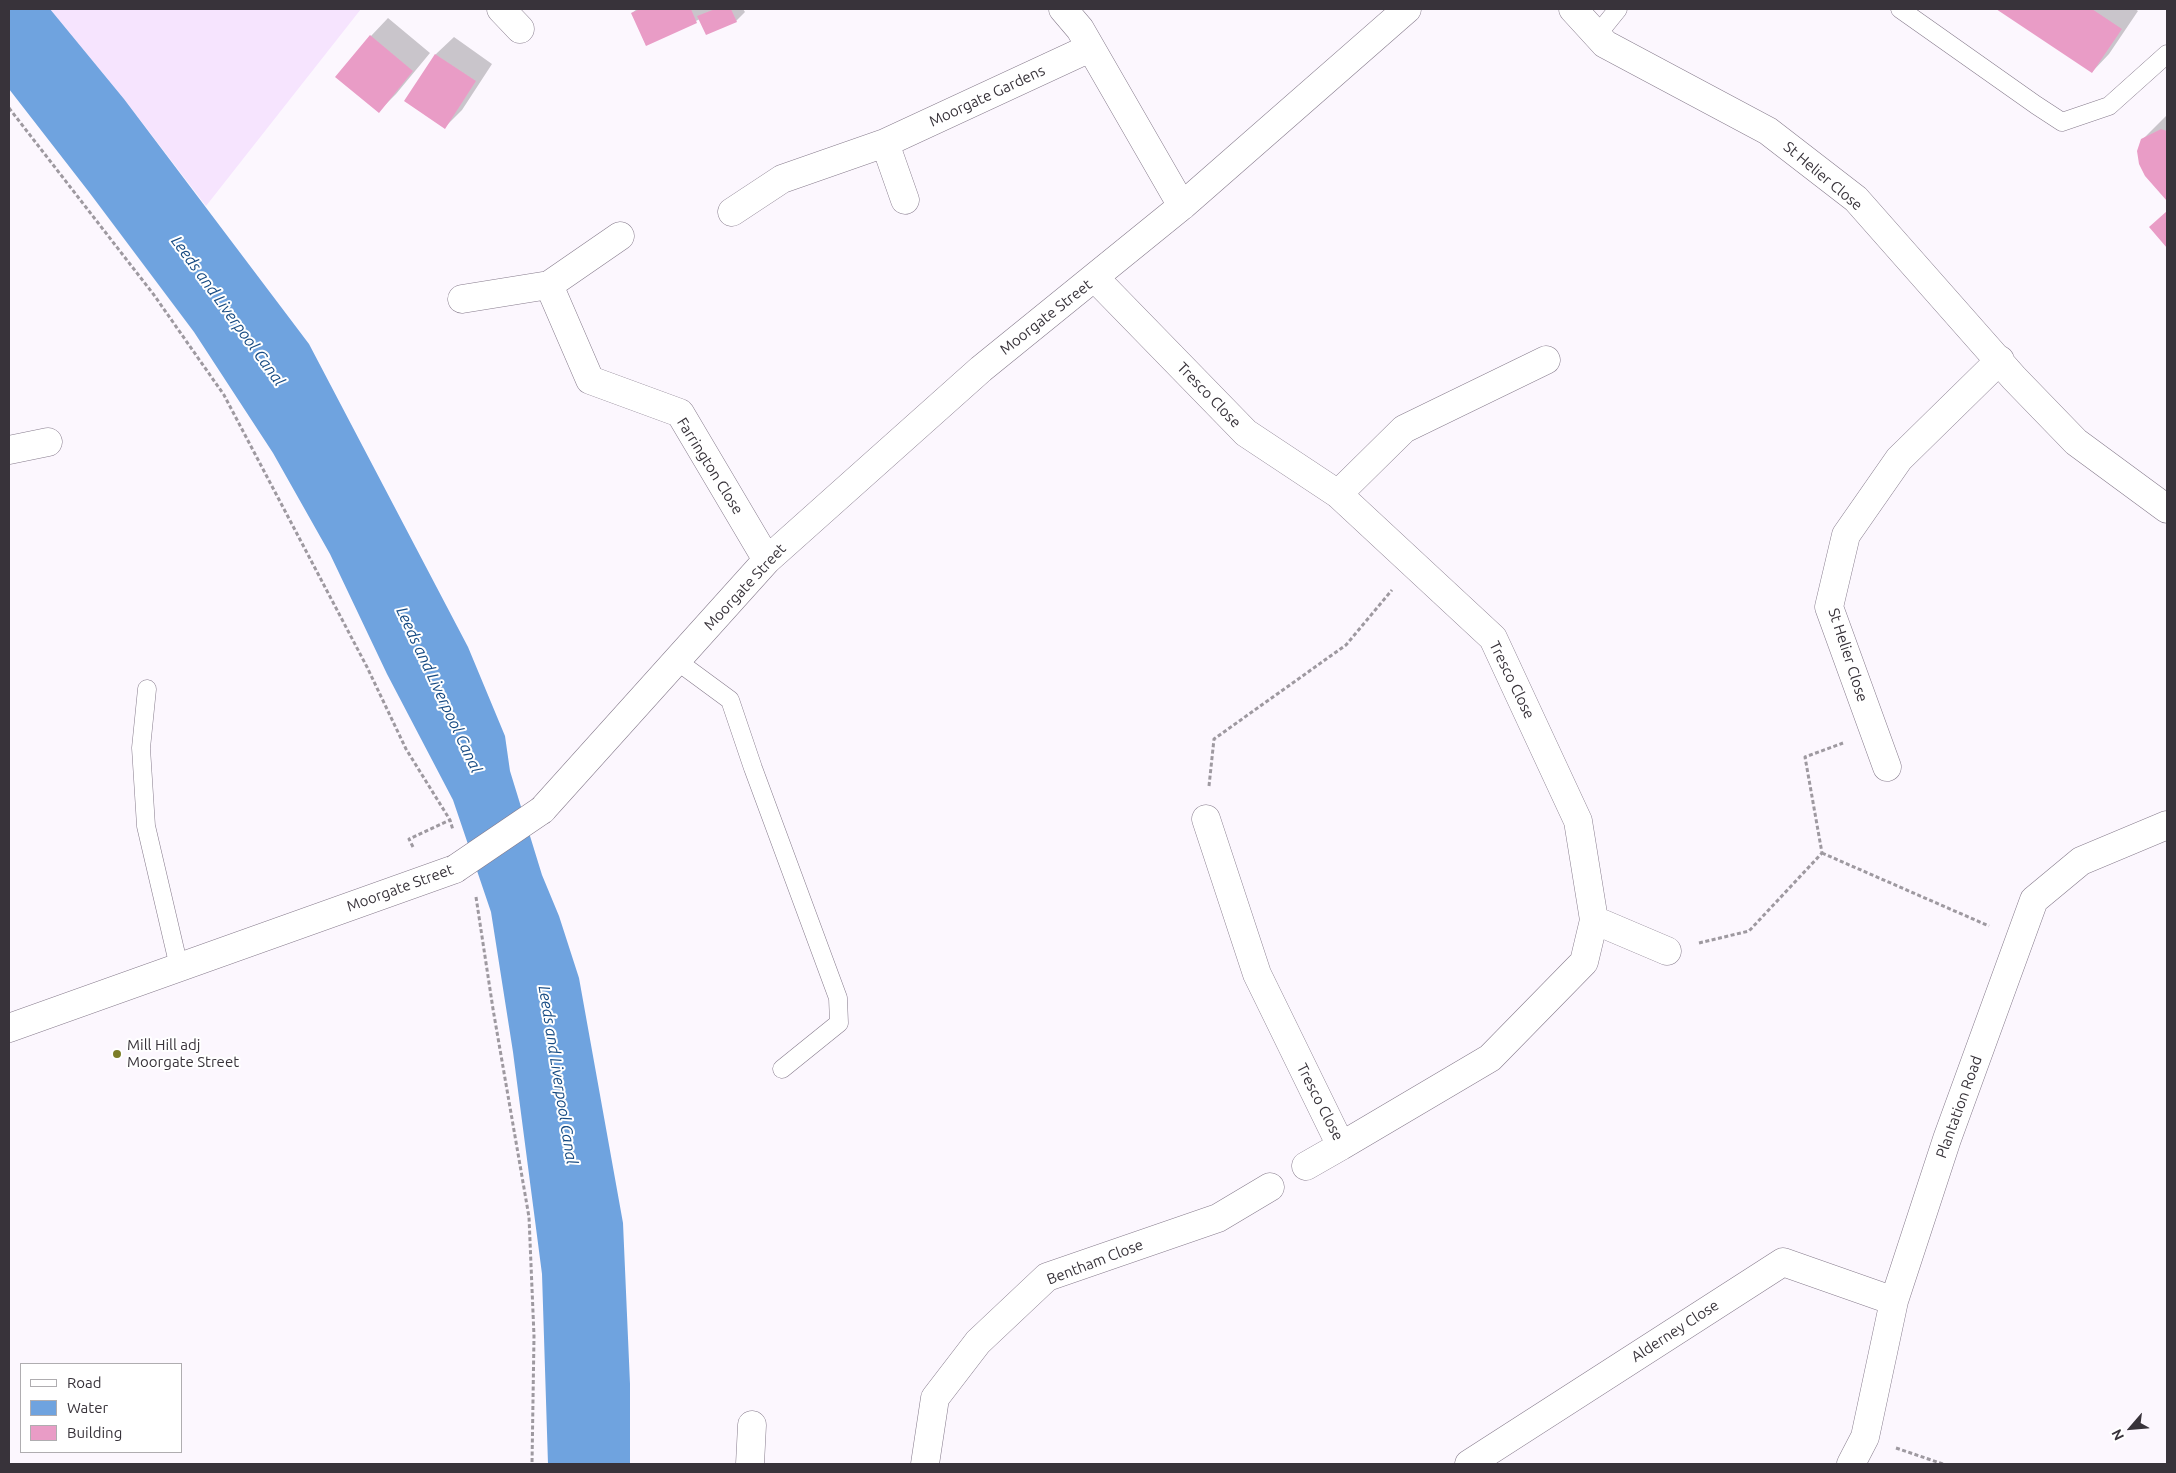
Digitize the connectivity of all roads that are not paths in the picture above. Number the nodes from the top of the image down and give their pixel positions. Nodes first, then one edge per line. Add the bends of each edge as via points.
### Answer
1 (501, 9) edge
2 (1063, 9) edge
3 (1407, 9) edge
4 (1573, 9) edge
5 (1618, 9) edge
6 (1900, 9) edge
7 (520, 29) dead end
8 (1601, 40) junction
9 (1090, 48) junction
10 (2167, 54) edge
11 (885, 143) junction
12 (905, 200) dead end
13 (1182, 206) junction
14 (732, 212) dead end
15 (620, 236) dead end
16 (1095, 278) junction
17 (549, 285) junction
18 (462, 299) dead end
19 (1546, 360) dead end
20 (2000, 360) junction
21 (48, 442) dead end
22 (9, 450) edge
23 (1338, 494) junction
24 (2167, 509) edge
25 (767, 560) junction
26 (677, 660) junction
27 (147, 689) dead end
28 (1887, 767) dead end
29 (1206, 819) road end
30 (2167, 826) edge
31 (1594, 920) junction
32 (1667, 951) road end
33 (179, 967) junction
34 (9, 1028) edge
35 (782, 1069) dead end
36 (1341, 1146) junction
37 (1306, 1166) dead end
38 (1270, 1187) dead end
39 (1894, 1301) junction
40 (752, 1426) dead end
41 (750, 1464) edge
42 (925, 1464) edge
43 (1469, 1464) edge
44 (1851, 1464) edge

1 - 7 street
2 - 9 street via 1080,29
3 - 13 street, Moorgate Street
4 - 8 street, St Helier Close
5 - 8 lane
6 - 10 lane via 2062,122 2109,106
8 - 20 street, St Helier Close via 1768,131 1856,199
9 - 11 street, Moorgate Gardens
9 - 13 street
11 - 12 street
11 - 14 street, Moorgate Gardens via 782,179
13 - 16 street, Moorgate Street
15 - 17 street
16 - 23 street, Tresco Close via 1246,433
16 - 25 street, Moorgate Street via 981,369
17 - 18 street
17 - 25 street, Farrington Close via 590,380 680,413
19 - 23 street via 1404,429
20 - 24 street, St Helier Close via 2076,442
20 - 28 street, St Helier Close via 1899,459 1846,535 1829,607
21 - 22 street
23 - 31 street, Tresco Close via 1493,638 1578,821
25 - 26 street, Moorgate Street
26 - 33 street, Moorgate Street, bridge via 542,810 455,869
26 - 35 lane via 730,700 838,998 839,1023
27 - 33 lane via 141,748 146,826
29 - 36 street, Tresco Close via 1257,974
30 - 39 street, Plantation Road via 2081,861 2034,900 1947,1138
31 - 32 street
31 - 36 street, Tresco Close via 1584,962 1490,1058
33 - 34 street, Moorgate Street
36 - 37 street
38 - 42 street, Bentham Close via 1218,1218 1047,1277 978,1342 935,1398
39 - 43 street, Alderney Close via 1783,1262
39 - 44 street, Plantation Road via 1865,1437
40 - 41 street

